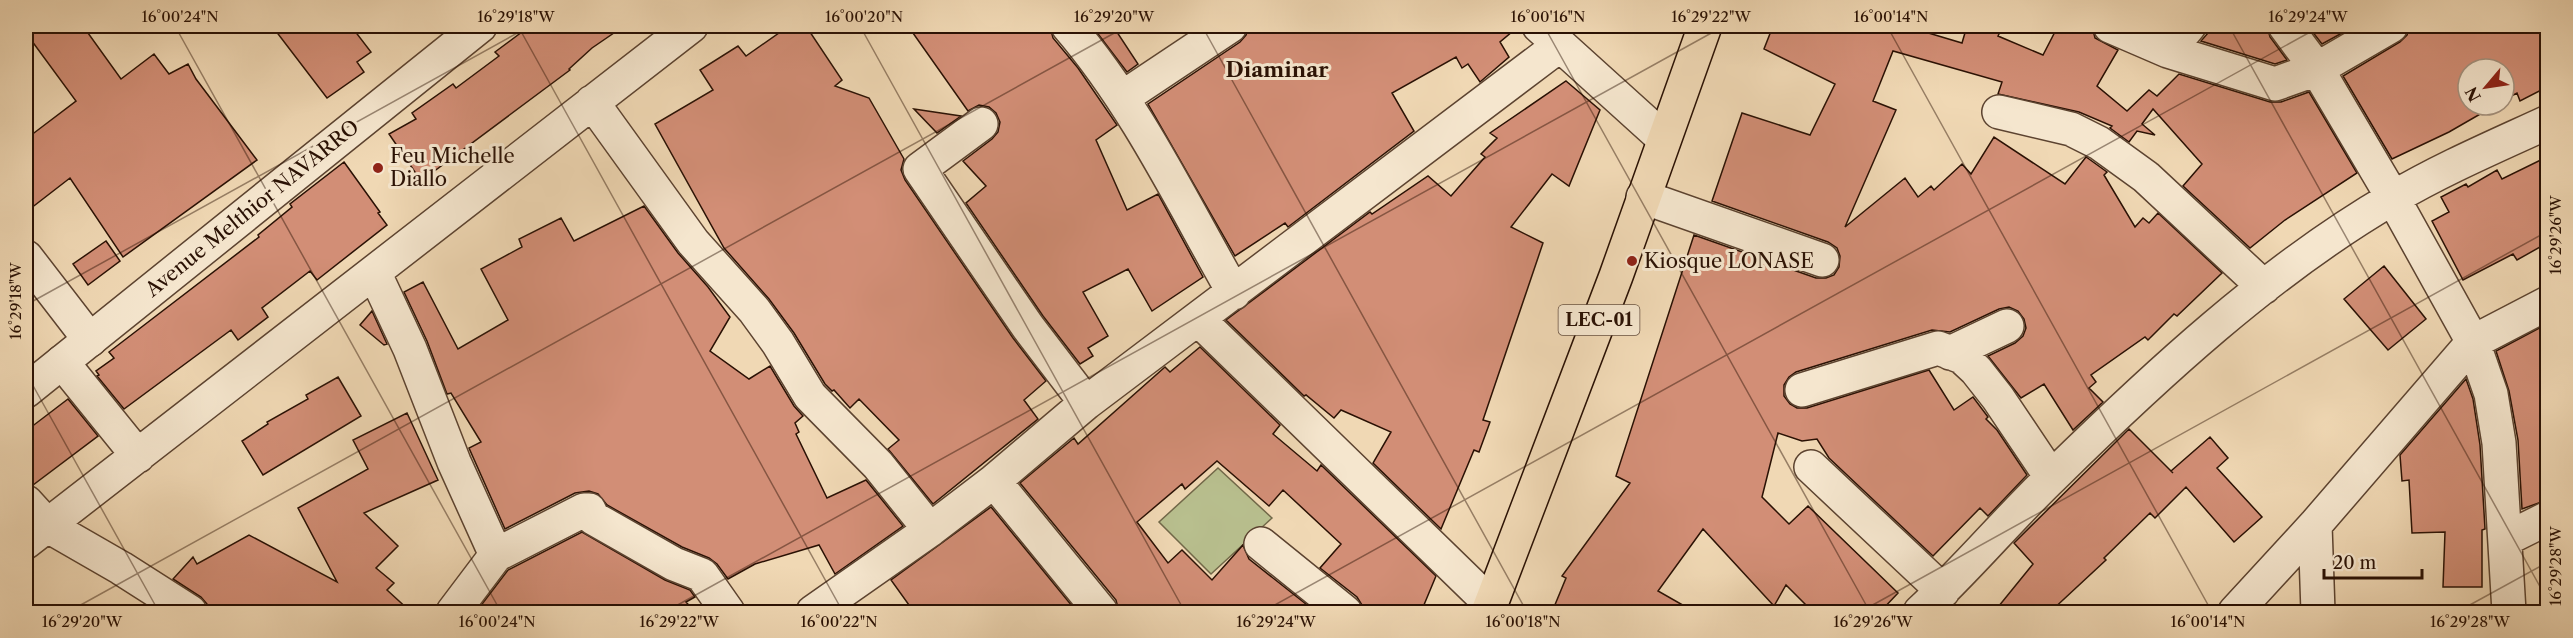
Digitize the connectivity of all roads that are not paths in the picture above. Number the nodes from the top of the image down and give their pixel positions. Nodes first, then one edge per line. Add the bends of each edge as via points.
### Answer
1 (480, 26) edge
2 (691, 26) edge
3 (1068, 26) edge
4 (1230, 26) edge
5 (1705, 26) edge
6 (2110, 26) edge
7 (2189, 26) edge
8 (2285, 26) edge
9 (2391, 26) edge
10 (1549, 35) edge
11 (2168, 51) junction
12 (2317, 69) junction
13 (1122, 98) junction
14 (592, 102) junction
15 (1999, 112) dead end
16 (2547, 122) edge
17 (981, 124) dead end
18 (1664, 139) junction
19 (1643, 197) junction
20 (2393, 198) junction
21 (26, 257) edge
22 (1822, 260) dead end
23 (374, 272) junction
24 (2264, 287) junction
25 (1234, 293) junction
26 (2547, 303) edge
27 (1198, 319) junction
28 (2007, 326) dead end
29 (90, 340) junction
30 (2472, 342) junction
31 (1950, 353) junction
32 (62, 362) junction
33 (1802, 390) dead end
34 (26, 391) edge
35 (1086, 403) junction
36 (138, 456) junction
37 (1811, 467) dead end
38 (2051, 477) junction
39 (994, 481) junction
40 (26, 502) edge
41 (2547, 518) edge
42 (2315, 525) junction
43 (930, 530) junction
44 (37, 534) edge
45 (2506, 539) junction
46 (1262, 544) dead end
47 (496, 555) junction
48 (1932, 602) edge
49 (1490, 608) edge
50 (190, 612) edge
51 (453, 612) edge
52 (728, 612) edge
53 (813, 612) edge
54 (1101, 612) edge
55 (1345, 612) edge
56 (2235, 612) edge
57 (2318, 612) edge
58 (2509, 612) edge

1 - 29 street, Avenue Melthior NAVARRO
2 - 14 street
3 - 13 street
4 - 13 street
5 - 18 highway, LEC-01
6 - 11 street
7 - 11 street
8 - 12 street
9 - 12 street
10 - 18 street
10 - 25 street
11 - 12 street via 2275,84
12 - 20 street
13 - 25 street
14 - 23 street
14 - 43 street via 693,242 754,310 810,396 878,465
15 - 24 street via 2071,129 2099,143 2145,177
16 - 20 street
17 - 35 street via 920,169 1030,330
18 - 19 highway, LEC-01
19 - 22 street
19 - 49 highway, LEC-01
20 - 24 street
20 - 30 street
21 - 29 street
23 - 36 street
23 - 47 street via 411,349 453,462
24 - 38 street via 2156,378
25 - 27 street
26 - 30 street
27 - 35 street
27 - 49 street
28 - 31 street
29 - 32 street, Avenue Melthior NAVARRO
30 - 42 street
30 - 45 street via 2491,394
31 - 33 street via 1938,348
31 - 38 street via 1962,357 1976,370
32 - 34 street, Avenue Melthior NAVARRO
32 - 36 street
35 - 39 street
36 - 44 street
37 - 48 street
38 - 48 street
39 - 43 street
39 - 54 street
40 - 44 street
41 - 45 street
42 - 56 street
42 - 57 street
43 - 53 street
44 - 50 street via 121,568
45 - 58 street
46 - 55 street
47 - 51 street
47 - 52 street via 588,510 593,518 674,564 702,575

